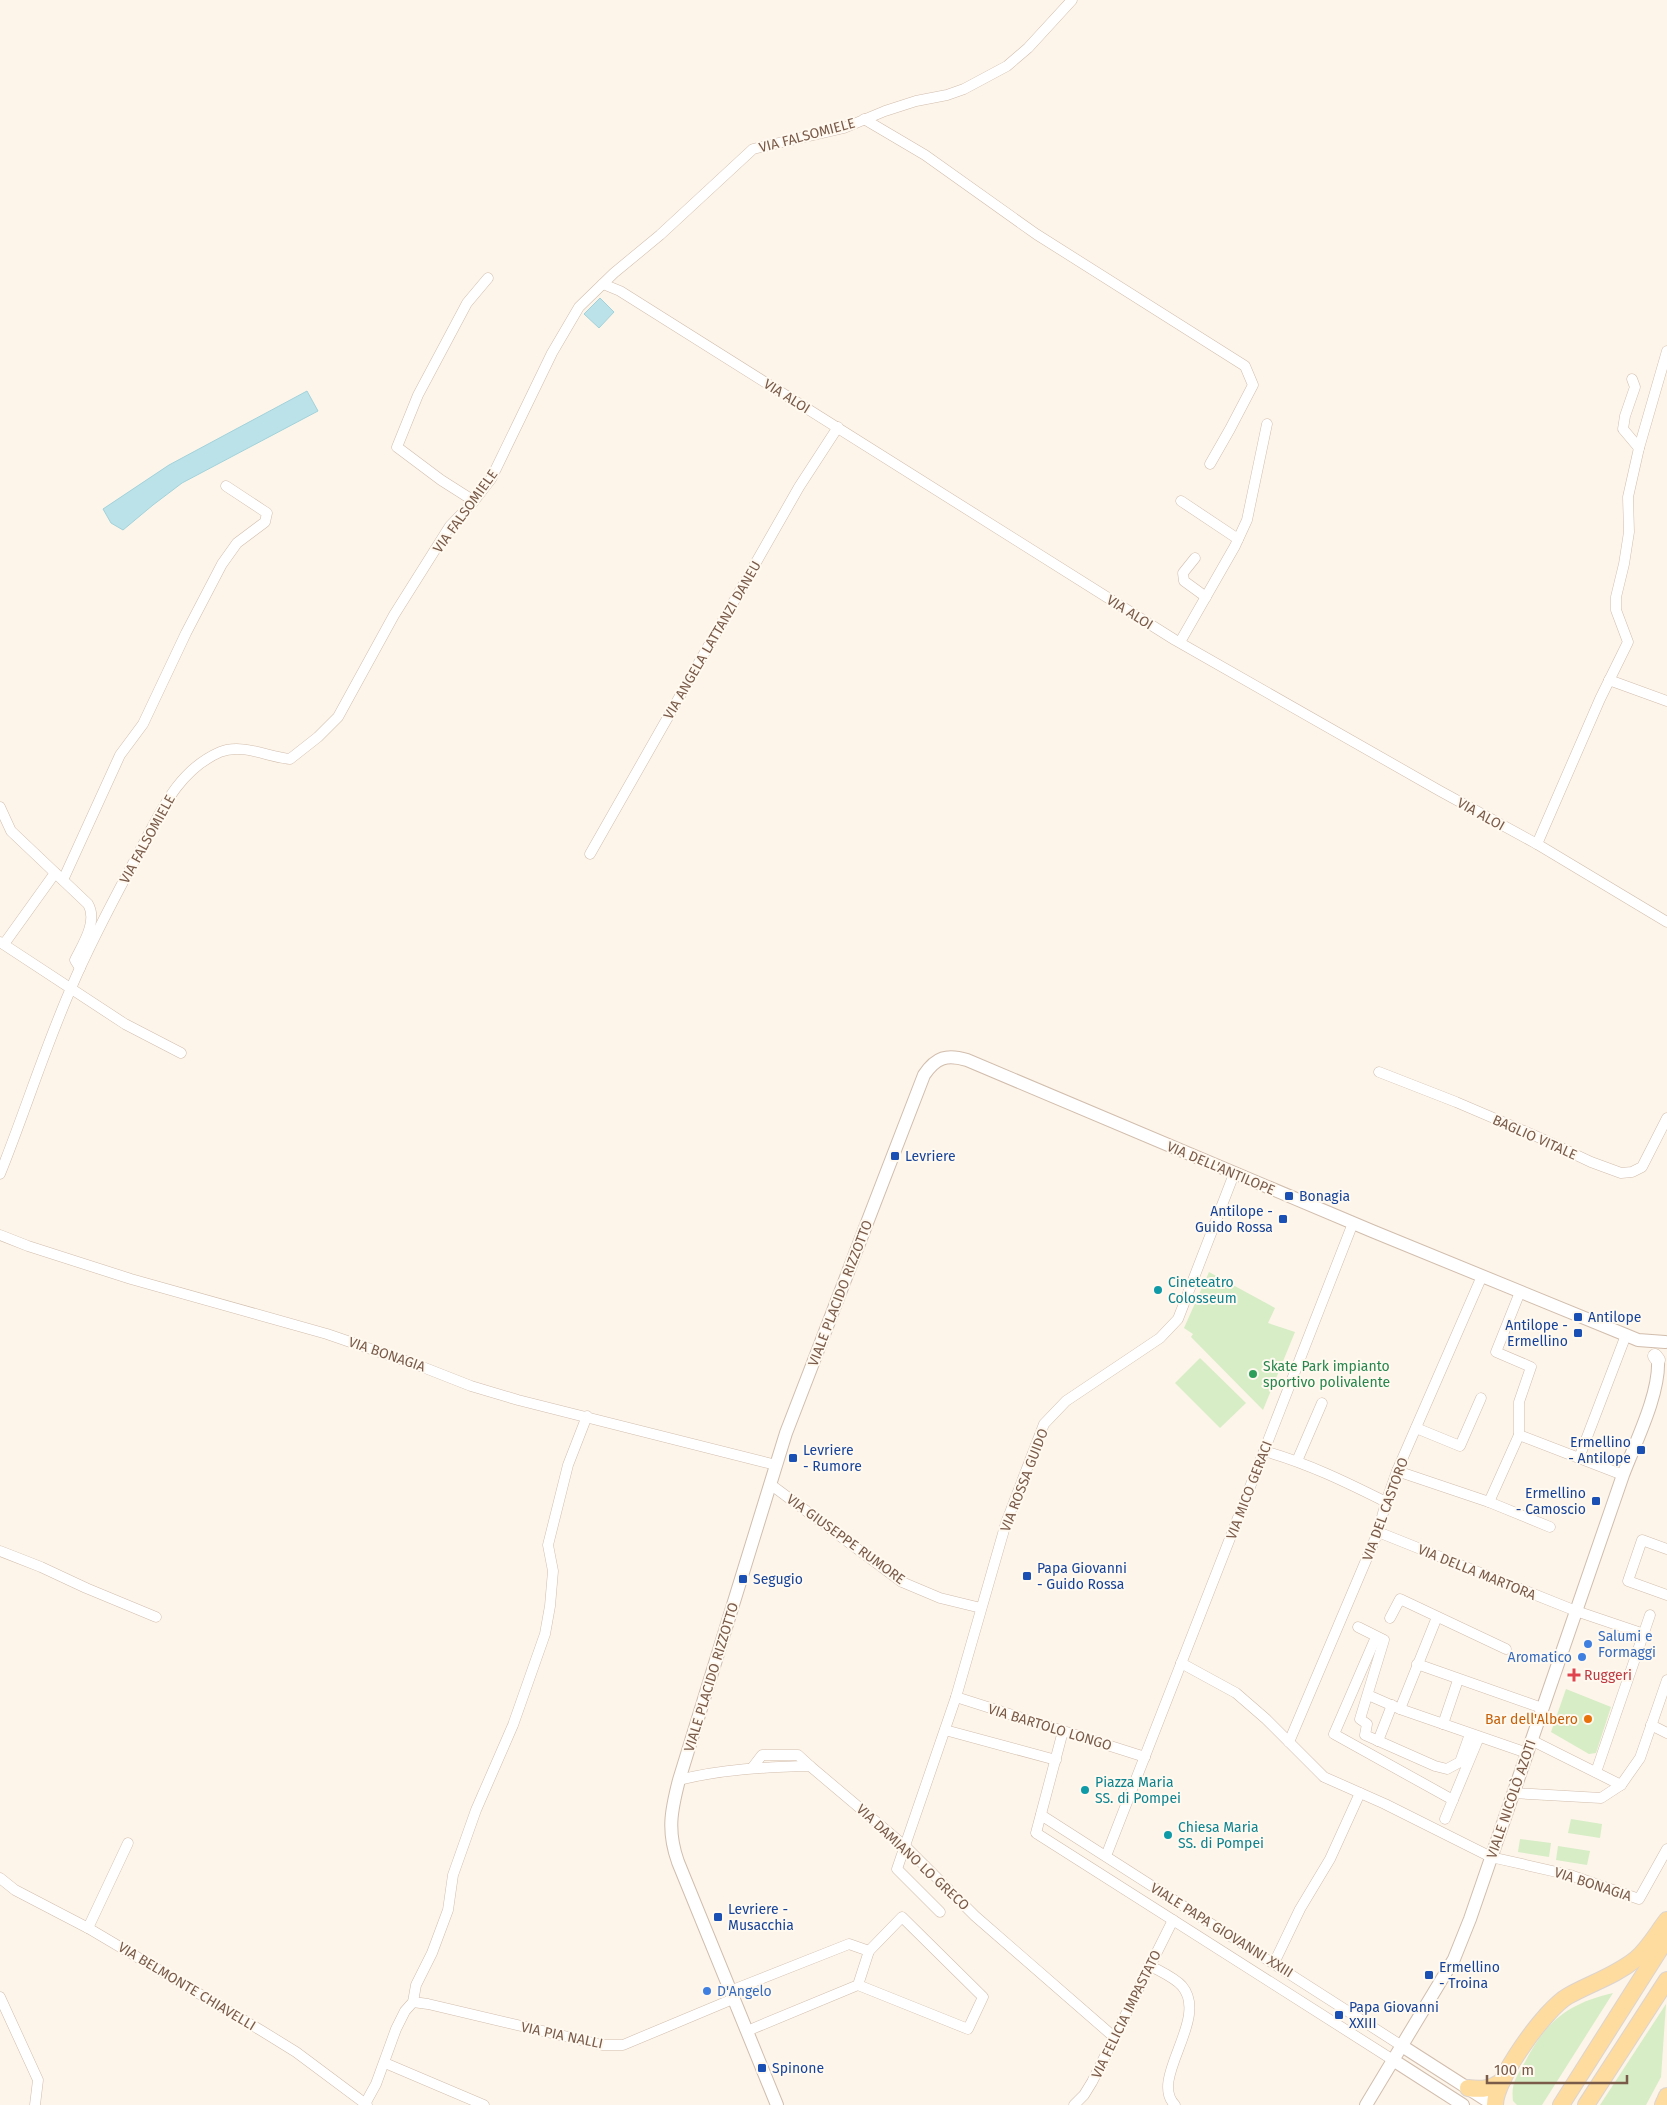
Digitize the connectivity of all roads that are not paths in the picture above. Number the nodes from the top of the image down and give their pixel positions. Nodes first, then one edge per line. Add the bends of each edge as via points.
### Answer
1 (1072, 0) edge
2 (864, 120) junction
3 (488, 278) dead end
4 (603, 284) junction
5 (1667, 350) edge
6 (1632, 379) dead end
7 (1268, 424) dead end
8 (838, 427) junction
9 (1639, 448) junction
10 (1210, 464) dead end
11 (226, 486) dead end
12 (1181, 501) dead end
13 (474, 502) junction
14 (1238, 539) junction
15 (1195, 558) dead end
16 (1206, 597) junction
17 (1180, 642) junction
18 (1610, 680) junction
19 (1667, 701) edge
20 (0, 807) edge
21 (1537, 844) junction
22 (590, 854) dead end
23 (59, 877) junction
24 (1667, 922) edge
25 (2, 943) edge
26 (80, 968) junction
27 (71, 987) junction
28 (181, 1053) dead end
29 (942, 1058) joint
30 (1379, 1072) dead end
31 (1667, 1118) edge
32 (0, 1174) edge
33 (1234, 1174) junction
34 (1354, 1224) junction
35 (0, 1235) edge
36 (1482, 1276) junction
37 (1520, 1292) junction
38 (1632, 1338) junction
39 (1666, 1342) edge
40 (1660, 1361) edge
41 (1667, 1382) edge
42 (1481, 1398) dead end
43 (1322, 1403) dead end
44 (1651, 1403) junction
45 (587, 1416) junction
46 (1416, 1428) junction
47 (1519, 1435) junction
48 (1264, 1452) junction
49 (1579, 1458) junction
50 (1297, 1461) junction
51 (776, 1465) junction
52 (1398, 1471) junction
53 (1623, 1475) junction
54 (770, 1484) junction
55 (1386, 1502) junction
56 (1489, 1502) junction
57 (1550, 1526) dead end
58 (1378, 1532) junction
59 (1667, 1550) edge
60 (0, 1551) edge
61 (1667, 1595) edge
62 (981, 1608) junction
63 (1576, 1611) junction
64 (1650, 1615) dead end
65 (156, 1617) dead end
66 (1437, 1617) junction
67 (1390, 1618) dead end
68 (1358, 1627) dead end
69 (1644, 1634) junction
70 (1376, 1637) junction
71 (1506, 1649) dead end
72 (1181, 1663) junction
73 (1417, 1664) junction
74 (1458, 1680) junction
75 (1667, 1680) edge
76 (1368, 1696) junction
77 (956, 1697) junction
78 (1396, 1707) junction
79 (1542, 1708) junction
80 (1344, 1711) junction
81 (1360, 1719) junction
82 (1442, 1724) junction
83 (1651, 1725) junction
84 (946, 1730) junction
85 (1063, 1731) junction
86 (1667, 1733) edge
87 (1365, 1735) junction
88 (1475, 1735) junction
89 (1378, 1741) junction
90 (1289, 1742) junction
91 (1529, 1747) junction
92 (1359, 1748) junction
93 (1145, 1757) junction
94 (1056, 1760) junction
95 (1596, 1772) junction
96 (679, 1780) junction
97 (1621, 1785) junction
98 (1360, 1793) junction
99 (1513, 1793) junction
100 (1452, 1800) junction
101 (1041, 1815) junction
102 (1445, 1819) dead end
103 (128, 1843) dead end
104 (906, 1848) junction
105 (1667, 1850) edge
106 (1106, 1856) junction
107 (1491, 1857) junction
108 (0, 1878) edge
109 (940, 1912) dead end
110 (1173, 1920) junction
111 (1667, 1920) edge
112 (88, 1928) junction
113 (1667, 1938) edge
114 (869, 1951) junction
115 (1274, 1963) junction
116 (1149, 1965) junction
117 (1667, 1980) edge
118 (858, 1986) junction
119 (732, 1995) junction
120 (0, 1998) edge
121 (413, 2002) junction
122 (747, 2031) junction
123 (1114, 2037) junction
124 (1402, 2046) junction
125 (1393, 2060) junction
126 (385, 2063) junction
127 (1502, 2080) junction
128 (1468, 2088) junction
129 (1667, 2096) edge
130 (366, 2104) edge
131 (35, 2105) edge
132 (484, 2105) edge
133 (777, 2105) edge
134 (1074, 2105) edge
135 (1175, 2105) edge
136 (1366, 2105) edge
137 (1463, 2105) edge
138 (1495, 2105) edge
139 (1561, 2105) edge
140 (1586, 2105) edge
141 (1662, 2105) edge

1 - 2 street, VIA FALSOMIELE via 1007,66 964,89
2 - 4 street, VIA FALSOMIELE via 844,128 753,149
2 - 10 street via 925,155 1036,234 1245,366 1252,384
3 - 13 street via 466,303 418,395 397,447
4 - 8 street, VIA ALOI via 628,296
4 - 13 street, VIA FALSOMIELE via 579,307 552,353 491,479
5 - 9 street
6 - 9 street via 1635,387 1623,429
7 - 14 street via 1251,505
8 - 17 street, VIA ALOI
8 - 22 street, VIA ANGELA LATTANZI DANEU via 799,487
9 - 18 street via 1628,497 1629,532 1616,597 1616,610 1628,642
11 - 23 street via 267,513 265,522 237,542 222,564 143,724 120,755
12 - 14 street
13 - 26 street, VIA FALSOMIELE via 450,526 394,615 338,717 318,737 290,759 263,752 222,751 183,779 166,800
14 - 16 street
15 - 16 street via 1184,573 1184,581
16 - 17 street
17 - 21 street, VIA ALOI
18 - 19 street
18 - 21 street
20 - 23 street via 10,830
21 - 24 street, VIA ALOI
23 - 25 street
23 - 26 street via 92,909 93,916 85,940 75,960
25 - 27 street
26 - 27 street, VIA FALSOMIELE
27 - 28 street via 125,1024
27 - 32 street, VIA FALSOMIELE
29 - 33 street, VIA DELL'ANTILOPE via 954,1056 968,1060
29 - 51 street, VIALE PLACIDO RIZZOTTO via 924,1075
30 - 31 street, BAGLIO VITALE via 1621,1173 1642,1167
33 - 34 street, VIA DELL'ANTILOPE
33 - 62 street, VIA ROSSA GUIDO via 1178,1319 1160,1338 1066,1401 1044,1424 1006,1524
34 - 36 street, VIA DELL'ANTILOPE
34 - 48 street, VIA MICO GERACI
35 - 45 street, VIA BONAGIA via 131,1279 327,1334 471,1386
36 - 37 street, VIA DELL'ANTILOPE
36 - 46 street, VIA DEL CASTORO
37 - 38 street, VIA DELL'ANTILOPE
37 - 47 street via 1496,1352 1531,1367 1519,1402
38 - 39 street
38 - 40 street
38 - 49 street
39 - 40 street via 1657,1348
40 - 44 street
41 - 44 street
42 - 46 street via 1460,1446
43 - 50 street
44 - 53 street, VIALE NICOLÒ AZOTI
45 - 51 street, VIA BONAGIA
45 - 121 street via 568,1465 548,1545 552,1571 545,1634 513,1725 476,1810 453,1876 448,1910 416,1985
46 - 52 street, VIA DEL CASTORO
47 - 49 street
47 - 56 street
48 - 50 street
48 - 72 street, VIA MICO GERACI
49 - 53 street
50 - 55 street
51 - 54 street, VIALE PLACIDO RIZZOTTO
52 - 55 street, VIA DEL CASTORO
52 - 56 street
53 - 63 street, VIALE NICOLÒ AZOTI
54 - 62 street, VIA GIUSEPPE RUMORE via 902,1582 940,1598
54 - 96 street, VIALE PLACIDO RIZZOTTO
55 - 58 street, VIA DEL CASTORO
56 - 57 street
58 - 63 street, VIA DELLA MARTORA
58 - 90 street, VIA DEL CASTORO
59 - 61 street via 1642,1540 1628,1581
60 - 65 street
62 - 77 street, VIA ROSSA GUIDO
63 - 69 street, VIA DELLA MARTORA
63 - 79 street, VIALE NICOLÒ AZOTI
64 - 69 street
66 - 67 street via 1400,1599
66 - 71 street
66 - 73 street
68 - 70 street
69 - 95 street
70 - 76 street via 1384,1640
70 - 80 street
72 - 90 street via 1236,1693
72 - 93 street, VIA MICO GERACI
73 - 74 street
73 - 78 street
74 - 79 street
74 - 82 street
75 - 83 street
76 - 78 street
76 - 81 street
77 - 84 street, VIA ROSSA GUIDO
77 - 85 street, VIA BARTOLO LONGO
78 - 82 street
78 - 89 street
79 - 91 street, VIALE NICOLÒ AZOTI
80 - 81 street
80 - 92 street via 1334,1734
81 - 87 street via 1366,1724
82 - 88 street
83 - 86 street
83 - 97 street via 1640,1758
84 - 94 street
84 - 104 street, VIA ROSSA GUIDO
85 - 93 street, VIA BARTOLO LONGO
85 - 94 street
87 - 89 street
87 - 92 street
88 - 89 street via 1460,1762 1447,1769
88 - 91 street
88 - 100 street
90 - 98 street via 1324,1777
91 - 95 street
91 - 99 street, VIALE NICOLÒ AZOTI
92 - 100 street
93 - 106 street, VIA MICO GERACI
94 - 101 street
95 - 97 street
96 - 104 street, VIA DAMIANO LO GRECO via 752,1768 810,1766
96 - 119 street, VIALE PLACIDO RIZZOTTO via 671,1815 672,1846
97 - 99 street via 1601,1798
98 - 107 street
98 - 115 street via 1330,1858
99 - 107 street, VIALE NICOLÒ AZOTI
100 - 102 street
101 - 106 street, VIALE PAPA GIOVANNI XXIII
101 - 110 street, VIALE PAPA GIOVANNI XXIII via 1036,1832
103 - 112 street
104 - 109 street, VIA ROSSA GUIDO via 898,1869
104 - 123 street, VIA DAMIANO LO GRECO via 975,1916
105 - 107 street, VIA BONAGIA via 1639,1900 1570,1875
106 - 115 street, VIALE PAPA GIOVANNI XXIII
107 - 124 street, VIALE NICOLÒ AZOTI via 1454,1958
108 - 112 street, VIA BELMONTE CHIAVELLI via 15,1890
110 - 116 street, VIA FELICIA IMPASTATO
110 - 125 street, VIALE PAPA GIOVANNI XXIII
111 - 127 main road via 1637,1958 1612,1976 1567,1996 1540,2020
112 - 130 street, VIA BELMONTE CHIAVELLI via 296,2052
113 - 139 main road
114 - 118 street
114 - 118 street via 902,1917 984,1997 968,2029
114 - 119 street, VIA PIA NALLI via 849,1944
115 - 124 street, VIALE PAPA GIOVANNI XXIII
116 - 123 street, VIA FELICIA IMPASTATO
116 - 135 street via 1181,1985 1190,2001 1168,2084 1170,2100
117 - 140 main road
118 - 122 street
119 - 121 street, VIA PIA NALLI via 623,2045 602,2045
119 - 122 street, VIALE PLACIDO RIZZOTTO
120 - 131 street via 38,2080
121 - 126 street via 400,2020
122 - 133 street, VIALE PLACIDO RIZZOTTO
123 - 134 street, VIA FELICIA IMPASTATO via 1092,2082
124 - 125 street, VIALE NICOLÒ AZOTI
124 - 128 street
125 - 136 street
125 - 137 street
126 - 130 street
126 - 132 street
127 - 128 main road via 1487,2089
127 - 138 main road
128 - 138 street
129 - 141 main road

